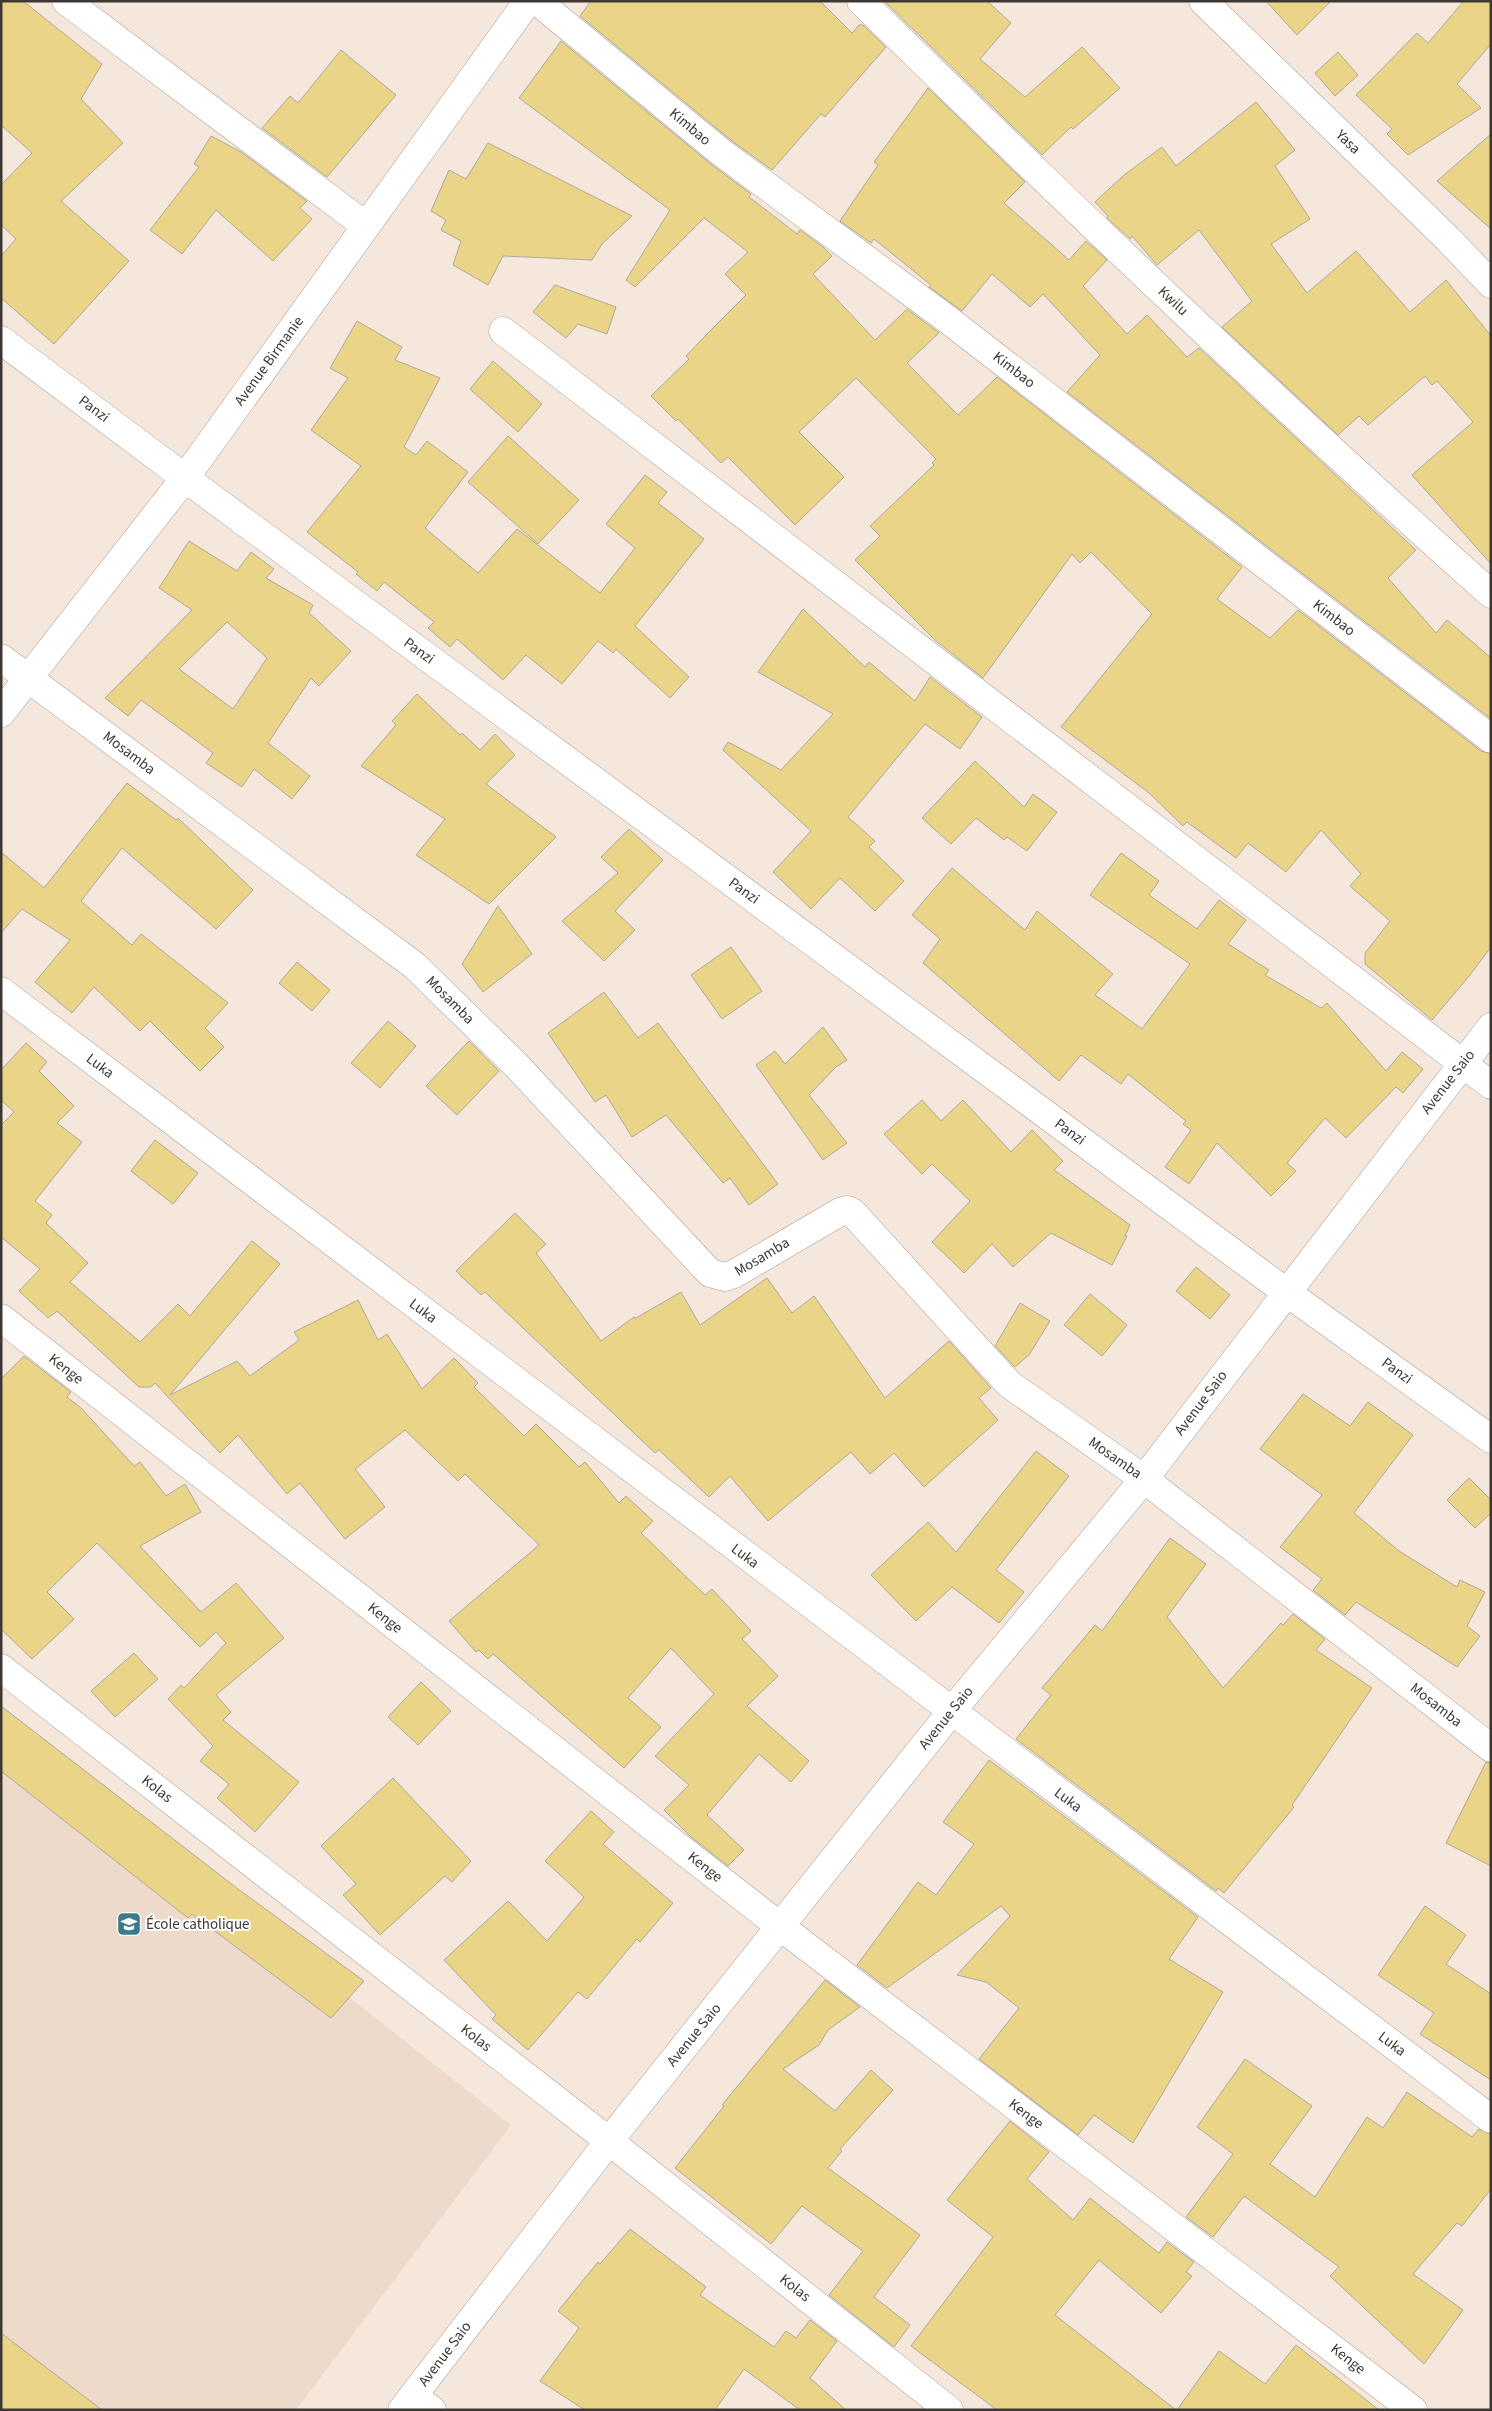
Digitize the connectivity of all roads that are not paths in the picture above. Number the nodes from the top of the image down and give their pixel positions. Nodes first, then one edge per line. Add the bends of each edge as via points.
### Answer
1 (66, 1) edge
2 (528, 1) edge
3 (537, 1) edge
4 (861, 1) edge
5 (1203, 1) edge
6 (366, 226) junction
7 (1491, 284) edge
8 (503, 331) dead end
9 (1, 340) edge
10 (186, 478) junction
11 (1491, 594) edge
12 (1, 658) edge
13 (28, 678) junction
14 (1, 713) edge
15 (1491, 739) edge
16 (1, 991) edge
17 (1491, 1027) edge
18 (1463, 1063) junction
19 (1491, 1085) edge
20 (1286, 1292) junction
21 (1, 1318) edge
22 (1491, 1439) edge
23 (1144, 1479) junction
24 (1, 1668) edge
25 (951, 1712) junction
26 (1491, 1748) edge
27 (781, 1927) junction
28 (1491, 2119) edge
29 (609, 2141) junction
30 (416, 2405) edge
31 (949, 2410) edge
32 (1413, 2410) edge

1 - 6 street
2 - 6 street, Avenue Birmanie
3 - 15 street, Kimbao via 722,153 947,319
4 - 11 street, Kwilu via 1011,148 1347,466
5 - 7 street, Yasa
6 - 10 street, Avenue Birmanie
8 - 18 street
9 - 10 street, Panzi
10 - 13 street, Avenue Birmanie
10 - 20 street, Panzi
12 - 13 street, Mosamba
13 - 14 street, Avenue Birmanie
13 - 23 street, Mosamba via 415,966 516,1065 710,1272 725,1277 734,1274 847,1210 857,1216 1009,1384
16 - 25 street, Luka
17 - 18 street, Avenue Saio
18 - 19 street
18 - 20 street, Avenue Saio
20 - 22 street, Panzi
20 - 23 street, Avenue Saio
21 - 27 street, Kenge
23 - 25 street, Avenue Saio
23 - 26 street, Mosamba
24 - 29 street, Kolas
25 - 27 street, Avenue Saio
25 - 28 street, Luka
27 - 29 street, Avenue Saio
27 - 32 street, Kenge
29 - 30 street, Avenue Saio
29 - 31 street, Kolas

